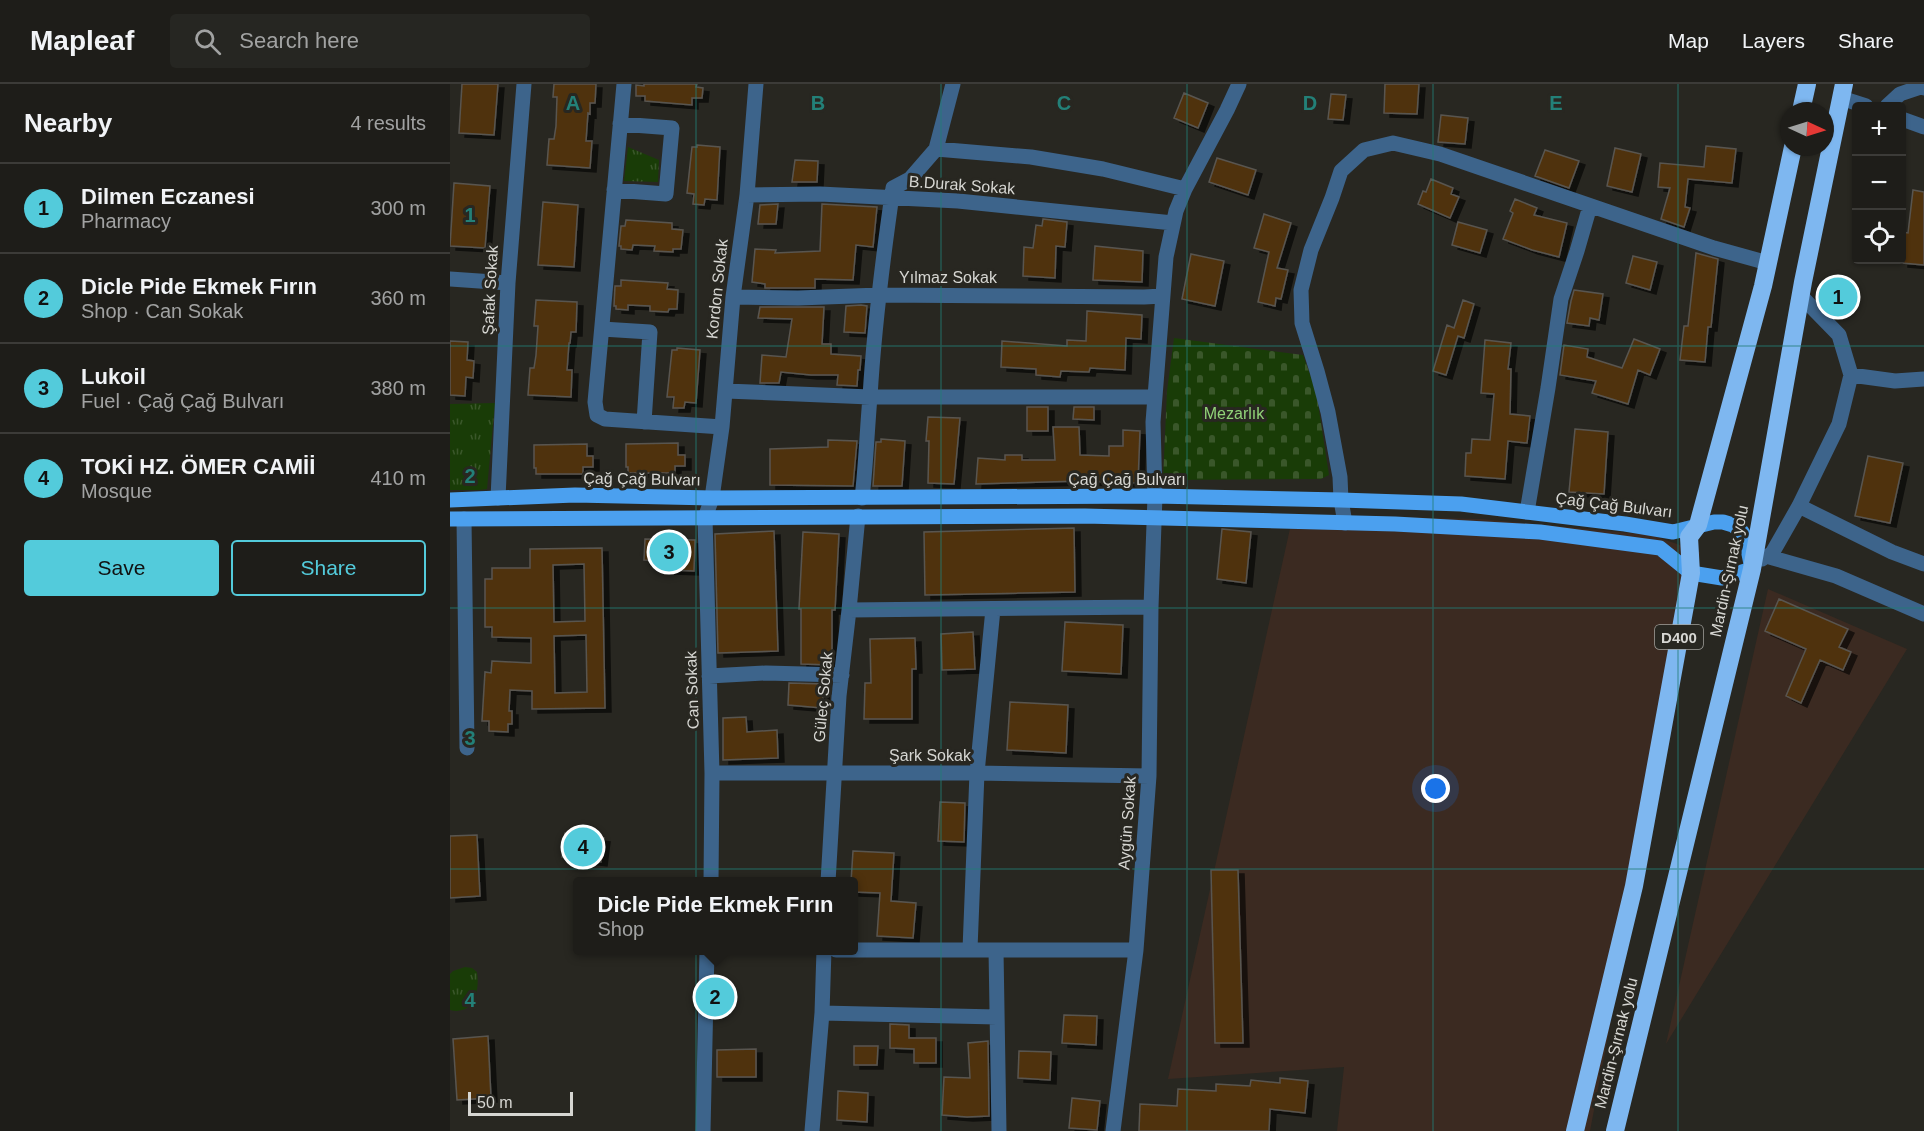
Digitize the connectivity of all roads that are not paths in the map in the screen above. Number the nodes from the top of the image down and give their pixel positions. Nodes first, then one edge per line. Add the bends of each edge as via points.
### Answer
1 (524, 84) edge
2 (624, 84) edge
3 (756, 84) edge
4 (953, 84) edge
5 (1239, 84) edge
6 (1807, 84) edge
7 (1924, 88) edge
8 (1843, 91) edge
9 (1803, 102) edge
10 (1860, 102) edge
11 (1891, 102) edge
12 (1906, 121) edge
13 (620, 124) junction
14 (1924, 128) edge
15 (936, 149) junction
16 (1791, 156) edge
17 (1185, 189) junction
18 (615, 190) junction
19 (747, 195) junction
20 (892, 197) junction
21 (1590, 206) junction
22 (1173, 223) junction
23 (1768, 263) junction
24 (450, 279) edge
25 (508, 283) junction
26 (880, 295) junction
27 (1800, 295) junction
28 (1163, 296) junction
29 (733, 297) junction
30 (602, 329) junction
31 (1851, 375) junction
32 (1924, 379) edge
33 (726, 391) junction
34 (870, 397) junction
35 (1155, 397) junction
36 (644, 422) junction
37 (722, 428) junction
38 (1155, 496) junction
39 (498, 498) junction
40 (712, 498) junction
41 (862, 498) junction
42 (450, 500) edge
43 (1341, 500) junction
44 (1799, 506) junction
45 (1527, 512) junction
46 (858, 516) junction
47 (1154, 517) junction
48 (705, 518) junction
49 (457, 519) edge
50 (1345, 524) junction
51 (1698, 525) junction
52 (1770, 557) junction
53 (1924, 564) edge
54 (1752, 569) junction
55 (1691, 573) junction
56 (1151, 607) junction
57 (993, 609) junction
58 (849, 610) junction
59 (1924, 614) edge
60 (842, 675) junction
61 (709, 676) junction
62 (467, 748) dead end
63 (712, 772) junction
64 (976, 773) junction
65 (834, 774) junction
66 (1149, 776) junction
67 (711, 877) edge
68 (828, 877) edge
69 (970, 949) junction
70 (1136, 950) junction
71 (858, 951) edge
72 (996, 951) junction
73 (707, 955) edge
74 (824, 955) edge
75 (822, 1013) junction
76 (997, 1017) junction
77 (702, 1131) edge
78 (812, 1131) edge
79 (999, 1131) edge
80 (1113, 1131) edge
81 (1575, 1131) edge
82 (1615, 1131) edge

1 - 25 street, Şafak Sokak
2 - 13 street
3 - 19 street, Kordon Sokak
4 - 15 street
5 - 17 street, Aygün Sokak
6 - 9 highway
7 - 11 street via 1900,94
8 - 10 street
8 - 27 highway, Mardin-Şırnak yolu
12 - 14 street
13 - 18 street
13 - 18 street via 672,129 666,194
15 - 17 street via 1103,169
15 - 20 street via 910,179 893,188
16 - 23 highway, Mardin-Şırnak yolu / D400
17 - 22 street, Aygün Sokak
18 - 30 street
19 - 20 street, B.Durak Sokak
19 - 29 street, Kordon Sokak
20 - 22 street, B.Durak Sokak
20 - 26 street
21 - 23 street
21 - 43 street via 1440,154 1393,143 1364,150 1341,171 1311,250 1301,290 1302,323 1328,412
21 - 45 street via 1561,299
22 - 28 street, Aygün Sokak
23 - 51 highway, Mardin-Şırnak yolu / D400
24 - 25 street
25 - 39 street, Şafak Sokak
26 - 28 street, Yılmaz Sokak
26 - 29 street, Yılmaz Sokak
26 - 34 street
27 - 31 street via 1839,335
27 - 54 highway, Mardin-Şırnak yolu
28 - 35 street, Aygün Sokak
29 - 33 street, Kordon Sokak
30 - 36 street via 597,415
30 - 36 street via 650,332
31 - 32 street via 1895,381
31 - 44 street via 1839,424
33 - 34 street
33 - 37 street, Kordon Sokak
34 - 35 street
34 - 41 street
35 - 38 street, Aygün Sokak
36 - 37 street
37 - 40 street, Kordon Sokak
38 - 41 main road, Çağ Çağ Bulvarı
38 - 43 main road, Çağ Çağ Bulvarı
38 - 47 street, Aygün Sokak
39 - 40 main road, Çağ Çağ Bulvarı
39 - 42 main road, Çağ Çağ Bulvarı
40 - 41 main road, Çağ Çağ Bulvarı
40 - 48 street, Can Sokak
43 - 45 main road, Çağ Çağ Bulvarı via 1461,504
43 - 50 street
44 - 52 street
44 - 53 street
45 - 51 main road, Çağ Çağ Bulvarı via 1673,531
46 - 47 main road
46 - 48 main road
46 - 58 street, Güleç Sokak
47 - 50 main road
47 - 56 street, Aygün Sokak
48 - 49 main road
48 - 61 street, Can Sokak
49 - 62 street
50 - 55 main road via 1540,532 1660,548
51 - 54 main road, Çağ Çağ Bulvarı via 1733,525 1742,532
51 - 55 highway, Mardin-Şırnak yolu / D400 via 1689,537
52 - 54 street via 1766,556
52 - 59 street via 1836,576
54 - 55 main road via 1722,578
54 - 82 highway, Mardin-Şırnak yolu
55 - 81 highway, Mardin-Şırnak yolu / D400 via 1634,886
56 - 57 street
56 - 66 street, Aygün Sokak
57 - 58 street
57 - 64 street
58 - 60 street, Güleç Sokak
60 - 61 street
60 - 65 street, Güleç Sokak
61 - 63 street, Can Sokak
63 - 65 street, Şark Sokak
63 - 67 street, Can Sokak
64 - 65 street, Şark Sokak
64 - 66 street, Şark Sokak
64 - 69 street
65 - 68 street, Güleç Sokak
66 - 70 street, Aygün Sokak
69 - 71 street
69 - 72 street
70 - 72 street
70 - 80 street, Aygün Sokak
72 - 76 street
73 - 77 street
74 - 75 street
75 - 76 street
75 - 78 street
76 - 79 street

